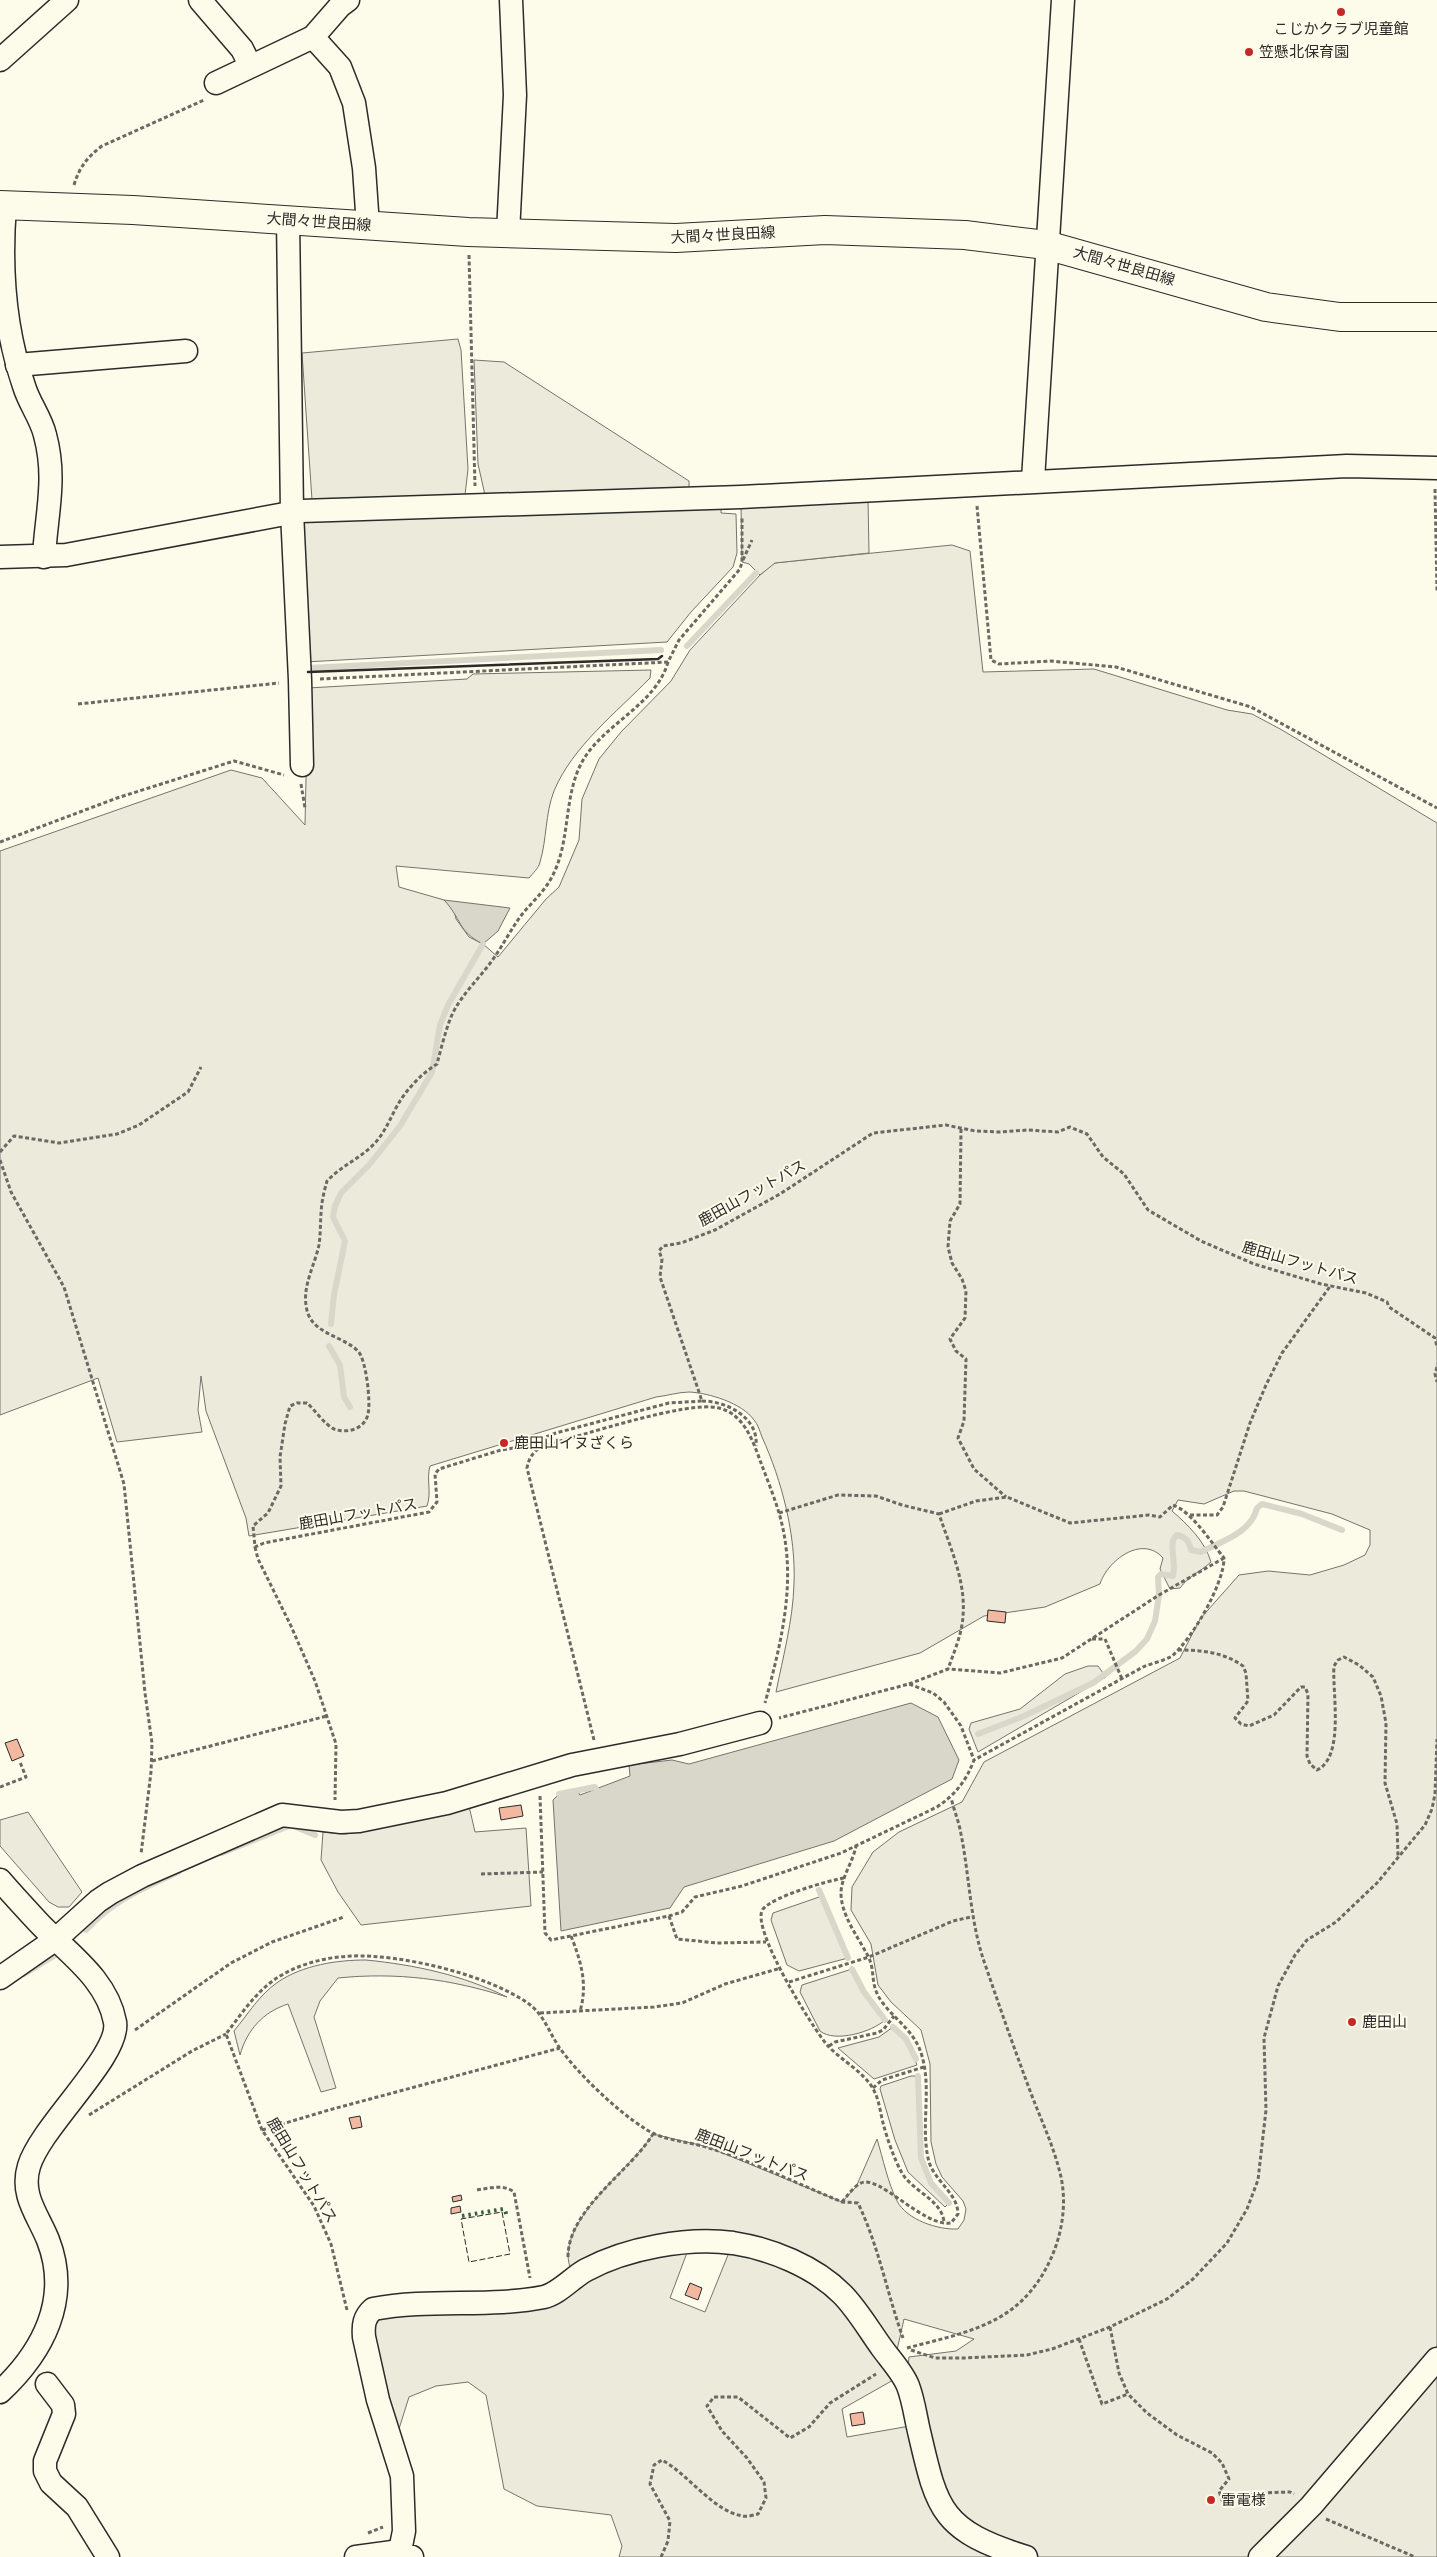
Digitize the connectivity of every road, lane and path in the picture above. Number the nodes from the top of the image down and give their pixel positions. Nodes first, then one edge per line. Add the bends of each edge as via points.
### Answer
1 (67, 0) edge
2 (200, 0) edge
3 (511, 0) edge
4 (1063, 0) edge
5 (341, 2) edge
6 (313, 37) junction
7 (0, 60) edge
8 (250, 65) junction
9 (216, 83) joint
10 (2, 206) edge
11 (71, 208) junction
12 (288, 219) junction
13 (368, 226) junction
14 (468, 232) junction
15 (508, 233) junction
16 (1046, 245) junction
17 (1437, 317) edge
18 (186, 351) dead end
19 (17, 366) junction
20 (1436, 468) edge
21 (1033, 480) junction
22 (976, 485) junction
23 (477, 506) junction
24 (292, 512) junction
25 (742, 515) dead end
26 (752, 540) dead end
27 (44, 557) junction
28 (0, 558) edge
29 (742, 562) junction
30 (1437, 591) edge
31 (668, 662) junction
32 (300, 680) junction
33 (78, 704) dead end
34 (297, 771) joint
35 (1437, 808) edge
36 (0, 842) edge
37 (202, 1067) dead end
38 (961, 1129) junction
39 (0, 1152) edge
40 (0, 1160) edge
41 (1331, 1285) junction
42 (1437, 1347) edge
43 (1437, 1367) edge
44 (1437, 1382) edge
45 (702, 1400) junction
46 (755, 1448) junction
47 (1007, 1497) junction
48 (779, 1513) junction
49 (939, 1514) junction
50 (1189, 1515) junction
51 (255, 1547) junction
52 (1224, 1558) junction
53 (1091, 1640) junction
54 (1177, 1650) junction
55 (948, 1669) junction
56 (1122, 1679) junction
57 (909, 1684) junction
58 (327, 1716) junction
59 (761, 1730) junction
60 (1437, 1739) edge
61 (599, 1760) junction
62 (974, 1760) junction
63 (152, 1761) junction
64 (20, 1762) dead end
65 (539, 1776) junction
66 (0, 1786) edge
67 (951, 1798) junction
68 (329, 1820) junction
69 (856, 1846) junction
70 (1398, 1856) junction
71 (543, 1872) junction
72 (481, 1874) dead end
73 (142, 1876) junction
74 (844, 1878) junction
75 (0, 1880) edge
76 (669, 1916) junction
77 (344, 1917) dead end
78 (972, 1917) junction
79 (569, 1936) junction
80 (56, 1939) junction
81 (766, 1942) junction
82 (869, 1957) junction
83 (781, 1968) junction
84 (0, 1978) edge
85 (789, 1982) junction
86 (580, 2011) junction
87 (540, 2013) junction
88 (894, 2016) junction
89 (226, 2034) junction
90 (114, 2040) junction
91 (828, 2046) junction
92 (560, 2048) junction
93 (924, 2067) junction
94 (873, 2088) junction
95 (83, 2119) dead end
96 (262, 2130) junction
97 (653, 2134) junction
98 (477, 2190) dead end
99 (842, 2202) junction
100 (944, 2223) junction
101 (572, 2278) junction
102 (530, 2300) junction
103 (348, 2315) dead end
104 (1110, 2328) junction
105 (1079, 2339) junction
106 (900, 2356) junction
107 (1437, 2359) edge
108 (47, 2384) dead end
109 (0, 2392) edge
110 (1128, 2394) junction
111 (1290, 2492) dead end
112 (1311, 2506) junction
113 (390, 2525) dead end
114 (406, 2554) edge
115 (108, 2557) edge
116 (356, 2557) edge
117 (661, 2557) edge
118 (1026, 2557) edge
119 (1260, 2557) edge
120 (1415, 2557) edge

1 - 7 street
2 - 8 street via 242,49
3 - 15 street via 515,95
4 - 16 street
5 - 6 street
6 - 8 street
6 - 13 street via 340,67 354,103 364,168
8 - 9 street
9 - 11 path via 212,96 102,146 90,155 78,172
10 - 11 main road, 大間々世良田線
10 - 19 street via 3,298
11 - 12 main road, 大間々世良田線
12 - 13 main road, 大間々世良田線
12 - 24 street
13 - 14 main road, 大間々世良田線
14 - 15 main road, 大間々世良田線
14 - 23 path
15 - 16 main road, 大間々世良田線 via 676,238 825,230 965,235
16 - 17 main road, 大間々世良田線 via 1266,307 1340,318
16 - 21 street
18 - 19 street
19 - 27 street via 46,435 52,499
20 - 21 street via 1347,466
20 - 30 path
21 - 22 street
22 - 23 street
22 - 35 path via 991,660 999,664 1050,661 1116,667 1251,707
23 - 24 street
24 - 27 street
24 - 32 street
25 - 29 path
26 - 29 path
27 - 28 street
29 - 31 path via 740,569 679,640
31 - 32 path
31 - 51 path via 666,671 643,700 603,736 582,761 574,783 563,849 553,874 458,1004 437,1064 423,1073 398,1104 376,1141 327,1181 319,1245 306,1294 309,1315 318,1328 359,1352 366,1370 368,1414 362,1425 352,1430 336,1429 307,1403 290,1406 284,1424 280,1486 268,1513 253,1526
32 - 33 path
32 - 34 street
34 - 36 path via 234,761 117,798
37 - 39 path via 188,1092 139,1125 117,1134 58,1143 14,1136
38 - 41 path, 鹿田山フットパス via 1058,1132 1070,1128 1087,1134 1103,1157 1124,1174 1148,1210 1231,1255
38 - 45 path, 鹿田山フットパス via 929,1125 873,1133 780,1194 714,1230 681,1243 663,1246 659,1251 662,1258 660,1277
38 - 47 path via 960,1204 950,1221 948,1247 966,1291 965,1318 950,1339 956,1351 966,1359 964,1421 958,1438 974,1469
40 - 63 path via 11,1192 64,1287 124,1484
41 - 42 path, 鹿田山フットパス via 1387,1302 1435,1338
41 - 50 path via 1282,1353 1266,1385 1224,1507 1217,1515
43 - 44 path
45 - 46 path via 725,1405 750,1421 757,1437
45 - 51 path, 鹿田山フットパス via 669,1403 439,1469 435,1474 437,1502 430,1512
46 - 48 path
46 - 61 path via 750,1433 738,1419 724,1410 684,1408 545,1446 537,1449 529,1459 527,1468
47 - 49 path via 976,1501
47 - 50 path via 1070,1523 1148,1515 1160,1517 1174,1505
48 - 49 path via 838,1495 876,1496
48 - 59 path via 787,1552 787,1604
49 - 55 path via 963,1595 961,1630
50 - 52 path
51 - 58 path via 315,1680
52 - 53 path via 1159,1595
52 - 54 path via 1224,1570 1207,1609
53 - 55 path via 1062,1658 1000,1673
53 - 56 path via 1105,1639
54 - 56 path via 1171,1657 1148,1664
54 - 70 path via 1200,1650 1221,1655 1243,1666 1248,1701 1235,1718 1241,1724 1249,1726 1274,1715 1301,1687 1305,1687 1308,1694 1308,1756 1310,1764 1317,1770 1329,1760 1336,1732 1334,1666 1344,1657 1373,1677 1381,1696 1386,1723 1385,1783 1397,1824
55 - 57 path
56 - 62 path
57 - 59 path
57 - 62 path via 933,1693 944,1702 961,1726
58 - 63 path
58 - 68 path via 336,1744 335,1801
59 - 61 street via 693,1752 684,1751 680,1744
60 - 70 path via 1432,1810 1417,1838
61 - 65 street
62 - 67 path
63 - 73 path via 140,1860
64 - 66 path via 26,1777
65 - 68 street via 447,1803 359,1821
65 - 71 path
67 - 69 path
67 - 78 path via 961,1833
68 - 73 street via 282,1815
69 - 74 path
69 - 76 path via 742,1886 696,1897 682,1912
70 - 104 path via 1377,1883 1336,1922 1307,1940 1278,1986 1264,2038 1266,2110 1258,2180 1227,2243 1193,2279 1166,2299
71 - 72 path
71 - 79 path via 545,1933 551,1940
73 - 80 street via 98,1901
74 - 81 path via 824,1881 770,1903 760,1917
74 - 82 path via 843,1906
75 - 80 street
76 - 79 path
76 - 81 path via 678,1939 717,1943
77 - 90 path via 280,1938 247,1954
78 - 82 path via 952,1921
78 - 106 path via 985,1965 1061,2178 1062,2223 1045,2270 1023,2300 1000,2317
79 - 86 path via 584,1978
80 - 84 street
80 - 90 street via 87,1970 109,2001 116,2023
81 - 83 path
82 - 85 path
82 - 88 path via 874,1991
83 - 85 path
83 - 86 path via 726,1984 682,2002
85 - 91 path via 813,2027
86 - 87 path
87 - 89 path, 鹿田山フットパス via 510,1993 447,1969 401,1960 354,1956 303,1964 279,1976 255,1997
87 - 92 path, 鹿田山フットパス
88 - 91 path via 884,2030
88 - 93 path via 918,2042
89 - 95 path via 192,2051
89 - 96 path, 鹿田山フットパス
90 - 109 street via 39,2143 29,2167 26,2178 28,2196 53,2257 56,2279 54,2305 33,2357
91 - 94 path
92 - 96 path
92 - 97 path, 鹿田山フットパス via 592,2084
93 - 94 path via 882,2080
93 - 100 path via 929,2160 933,2172 958,2208 952,2222
94 - 100 path via 902,2173 915,2189 938,2205
96 - 103 path, 鹿田山フットパス via 314,2206 331,2244
97 - 99 path, 鹿田山フットパス via 708,2147
97 - 101 path via 591,2204 578,2225 568,2246
98 - 102 path via 499,2187 514,2192 529,2265
99 - 100 path via 862,2183 868,2182
99 - 106 path, 鹿田山フットパス via 858,2203 879,2252
101 - 102 street via 548,2296
101 - 106 street via 613,2257 650,2248 712,2242 759,2250 800,2265 842,2294
102 - 114 street via 397,2304 373,2309 365,2320 364,2337 378,2400 402,2476
104 - 105 path
104 - 110 path via 1119,2373
105 - 106 path via 1044,2351 1012,2357
105 - 110 path via 1102,2404
106 - 117 path via 830,2403 809,2427 790,2438 738,2397 714,2397 707,2406 722,2431 764,2482 766,2498 758,2514 743,2516 723,2508 662,2460 654,2465 650,2484 670,2521 668,2540
106 - 118 street via 929,2478 940,2506 953,2523 978,2539
107 - 112 street
108 - 115 street via 63,2404 64,2414 45,2460 50,2483 77,2507
110 - 111 path via 1147,2413 1177,2435 1212,2453 1222,2463 1229,2479 1220,2491 1223,2503 1258,2493
112 - 119 street
112 - 120 path via 1321,2516
113 - 116 path via 362,2537
114 - 116 street

